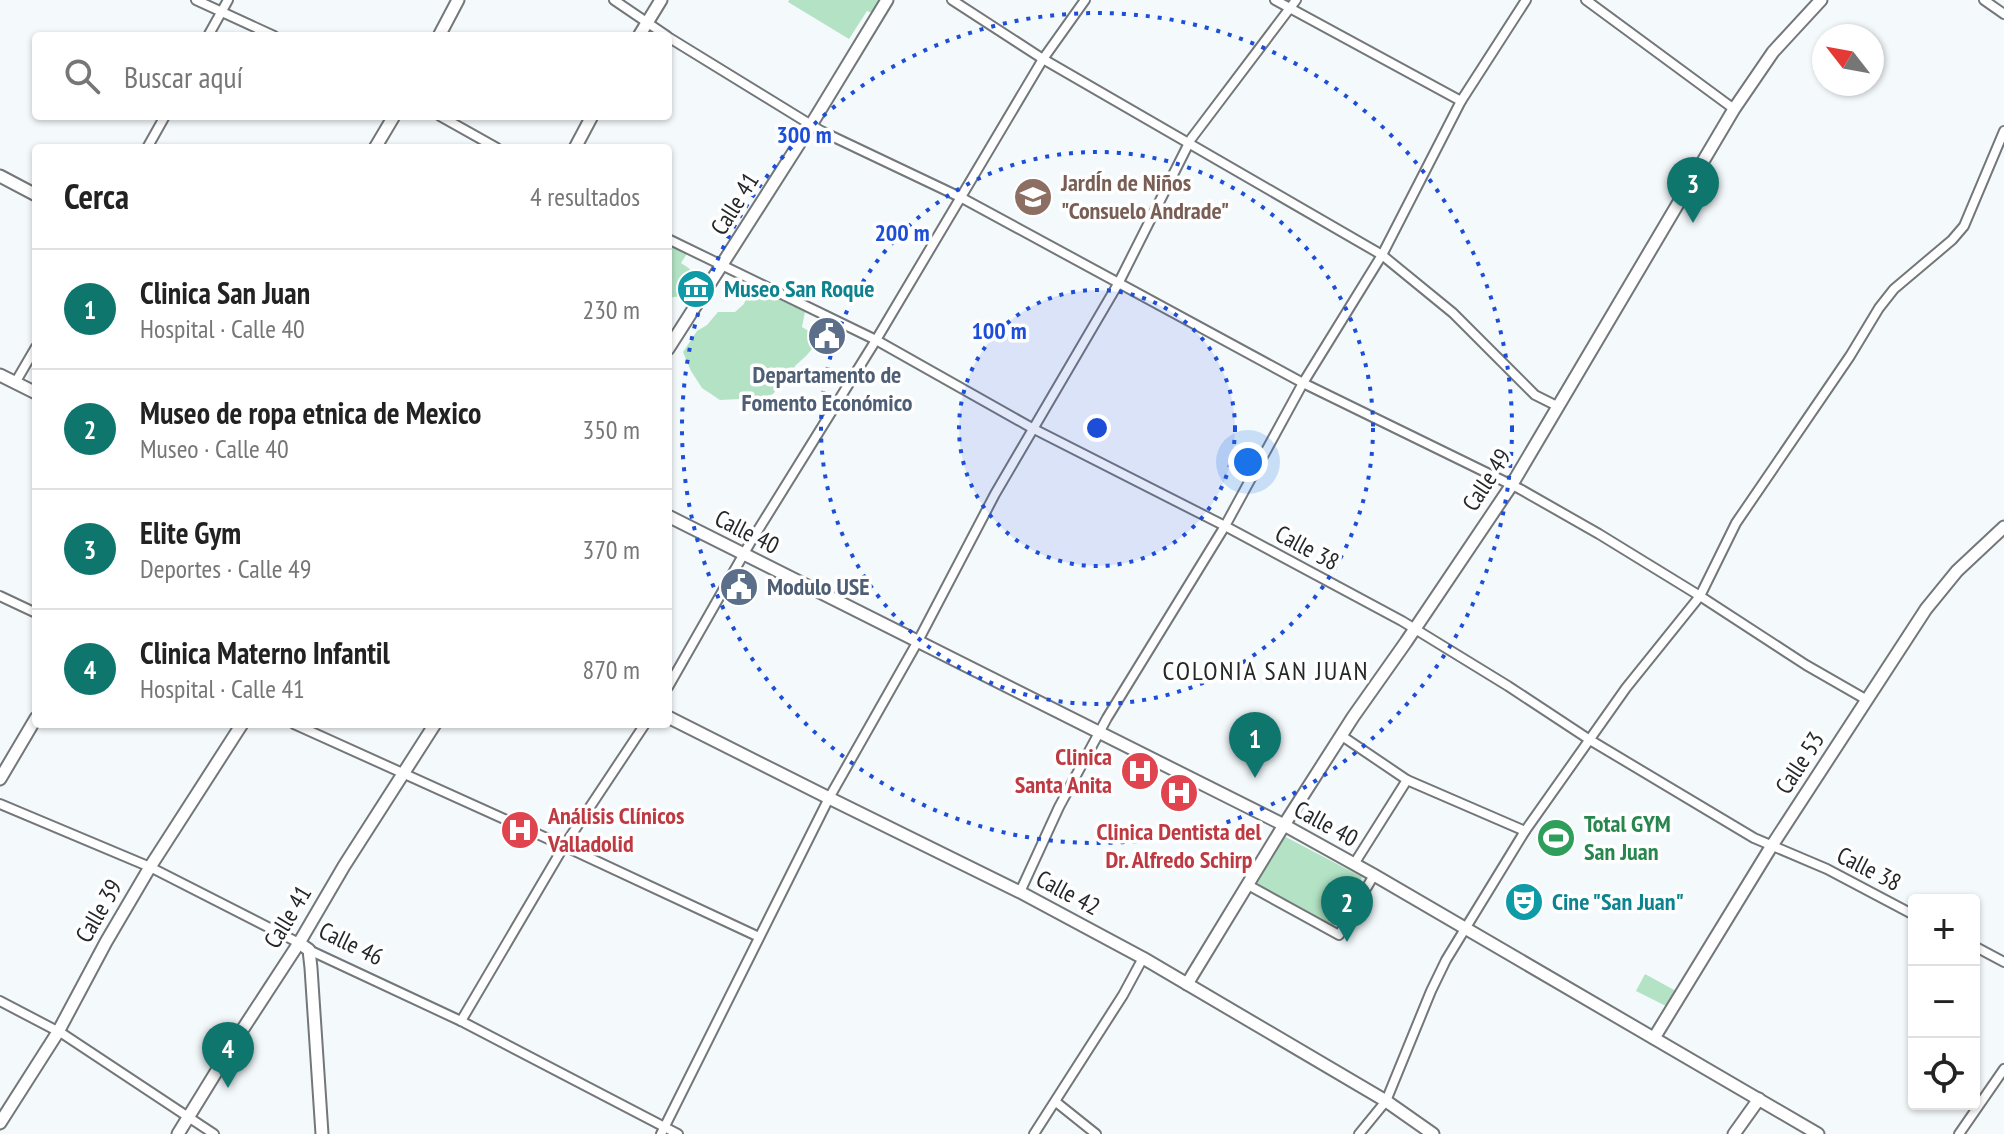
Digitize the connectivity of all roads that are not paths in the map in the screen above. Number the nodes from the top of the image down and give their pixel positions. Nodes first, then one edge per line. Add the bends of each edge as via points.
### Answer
1 (196, 0) edge
2 (228, 0) edge
3 (458, 0) edge
4 (614, 0) edge
5 (661, 0) edge
6 (887, 0) edge
7 (952, 0) edge
8 (1085, 0) edge
9 (1275, 0) edge
10 (1526, 0) edge
11 (1586, 0) edge
12 (1821, 0) edge
13 (1984, 0) edge
14 (1293, 4) edge
15 (221, 11) junction
16 (2004, 14) edge
17 (647, 23) junction
18 (210, 32) edge
19 (266, 32) edge
20 (441, 32) edge
21 (641, 32) edge
22 (662, 32) edge
23 (672, 38) edge
24 (1043, 59) junction
25 (1461, 101) junction
26 (1734, 109) junction
27 (163, 120) edge
28 (392, 120) edge
29 (447, 120) edge
30 (590, 120) edge
31 (811, 125) junction
32 (2004, 131) edge
33 (149, 144) edge
34 (377, 144) edge
35 (490, 144) edge
36 (577, 144) edge
37 (1188, 144) junction
38 (0, 176) edge
39 (32, 193) edge
40 (962, 198) junction
41 (672, 241) edge
42 (1382, 255) junction
43 (722, 267) junction
44 (1118, 284) junction
45 (876, 340) junction
46 (672, 343) edge
47 (32, 354) edge
48 (0, 375) edge
49 (15, 383) junction
50 (1303, 383) junction
51 (32, 391) edge
52 (1559, 407) junction
53 (1032, 428) junction
54 (1511, 486) junction
55 (672, 518) edge
56 (1225, 526) junction
57 (2004, 527) edge
58 (743, 555) junction
59 (0, 596) edge
60 (1700, 596) junction
61 (32, 611) edge
62 (1415, 628) junction
63 (918, 641) junction
64 (672, 680) edge
65 (1867, 700) junction
66 (672, 719) edge
67 (32, 725) edge
68 (239, 728) edge
69 (303, 728) edge
70 (433, 728) edge
71 (642, 728) edge
72 (1099, 732) junction
73 (1342, 736) junction
74 (1590, 740) junction
75 (405, 773) junction
76 (0, 779) edge
77 (1407, 780) junction
78 (829, 798) junction
79 (0, 804) edge
80 (1284, 825) junction
81 (1525, 831) junction
82 (564, 846) junction
83 (1771, 847) junction
84 (1354, 864) junction
85 (150, 867) junction
86 (1374, 875) junction
87 (1248, 885) junction
88 (1020, 892) junction
89 (1908, 912) edge
90 (1465, 928) junction
91 (759, 937) junction
92 (304, 947) junction
93 (1980, 949) edge
94 (1143, 958) junction
95 (2004, 962) edge
96 (1187, 984) junction
97 (0, 1001) edge
98 (461, 1021) junction
99 (58, 1032) junction
100 (1654, 1038) junction
101 (2004, 1069) edge
102 (1759, 1099) junction
103 (1386, 1101) junction
104 (1056, 1102) junction
105 (189, 1118) junction
106 (0, 1123) edge
107 (662, 1130) edge
108 (178, 1134) edge
109 (214, 1134) edge
110 (322, 1134) edge
111 (678, 1134) edge
112 (1034, 1134) edge
113 (1096, 1134) edge
114 (1359, 1134) edge
115 (1433, 1134) edge
116 (1734, 1134) edge
117 (1818, 1134) edge
118 (1959, 1134) edge

1 - 15 street
2 - 15 street
3 - 20 main road
4 - 17 street
5 - 17 main road
6 - 31 main road, Calle 41
7 - 24 street
8 - 24 street
9 - 14 street
10 - 25 street
11 - 26 street
12 - 26 main road, Calle 49 via 1773,52
13 - 16 street
14 - 25 street
14 - 37 street
15 - 18 street
15 - 19 street
17 - 21 main road
17 - 22 street
23 - 31 street
24 - 37 street
24 - 40 street
25 - 42 street
26 - 52 main road, Calle 49
27 - 33 street
28 - 34 main road
29 - 35 street
30 - 36 main road
31 - 40 street
31 - 43 main road, Calle 41
32 - 60 street via 1964,226 1879,308 1736,523
37 - 42 street
37 - 44 street
38 - 39 main road
40 - 44 street
40 - 45 street
41 - 43 street, Calle 38
42 - 50 street
42 - 52 street via 1453,313 1535,395
43 - 45 street, Calle 38
43 - 46 main road, Calle 41
44 - 50 street
44 - 53 street
45 - 53 street, Calle 38
45 - 58 street
47 - 49 street
48 - 49 main road
49 - 51 main road
50 - 54 street
50 - 56 street
52 - 54 main road, Calle 49
53 - 56 street, Calle 38
53 - 63 street
54 - 60 street
54 - 62 main road, Calle 49
55 - 58 main road, Calle 40
56 - 62 street, Calle 38
56 - 72 street
57 - 65 main road, Calle 53 via 1926,609
58 - 63 main road, Calle 40
58 - 64 street
59 - 61 street
60 - 65 street
60 - 74 street
62 - 73 main road, Calle 49
62 - 74 street, Calle 38
63 - 72 main road, Calle 40
63 - 78 street
65 - 83 main road, Calle 53
66 - 78 main road, Calle 42
67 - 76 main road
68 - 85 main road, Calle 39
69 - 75 street
70 - 75 main road, Calle 41
71 - 82 street
72 - 80 main road, Calle 40
72 - 88 street
73 - 77 street
73 - 80 main road, Calle 49
74 - 81 street
74 - 83 street, Calle 38
75 - 82 street
75 - 92 main road, Calle 41 via 344,866
77 - 81 street
77 - 84 street
78 - 88 main road, Calle 42
78 - 91 street
79 - 85 street, Calle 46
80 - 84 main road, Calle 40
80 - 87 main road, Calle 49
81 - 90 street
82 - 91 street
82 - 98 street
83 - 89 street, Calle 38 via 1827,869
83 - 100 main road, Calle 53
84 - 86 main road, Calle 40
85 - 92 street, Calle 46
85 - 99 main road, Calle 39
86 - 87 street via 1339,935
86 - 90 main road, Calle 40
87 - 96 main road, Calle 49
88 - 94 main road, Calle 42
90 - 100 main road, Calle 40
90 - 103 street via 1431,991
91 - 107 street
92 - 98 street, Calle 46
92 - 105 main road, Calle 41 via 237,1038
92 - 110 main road
93 - 95 street
94 - 96 main road, Calle 42
94 - 104 street
96 - 103 main road, Calle 42
97 - 99 street
98 - 107 street, Calle 46
99 - 105 street
99 - 106 main road, Calle 39
100 - 102 main road, Calle 40
101 - 118 street
102 - 116 main road
102 - 117 main road, Calle 40
103 - 114 street
103 - 115 main road, Calle 42
104 - 112 street
104 - 113 street
105 - 108 main road, Calle 41
105 - 109 street
107 - 111 street, Calle 46

